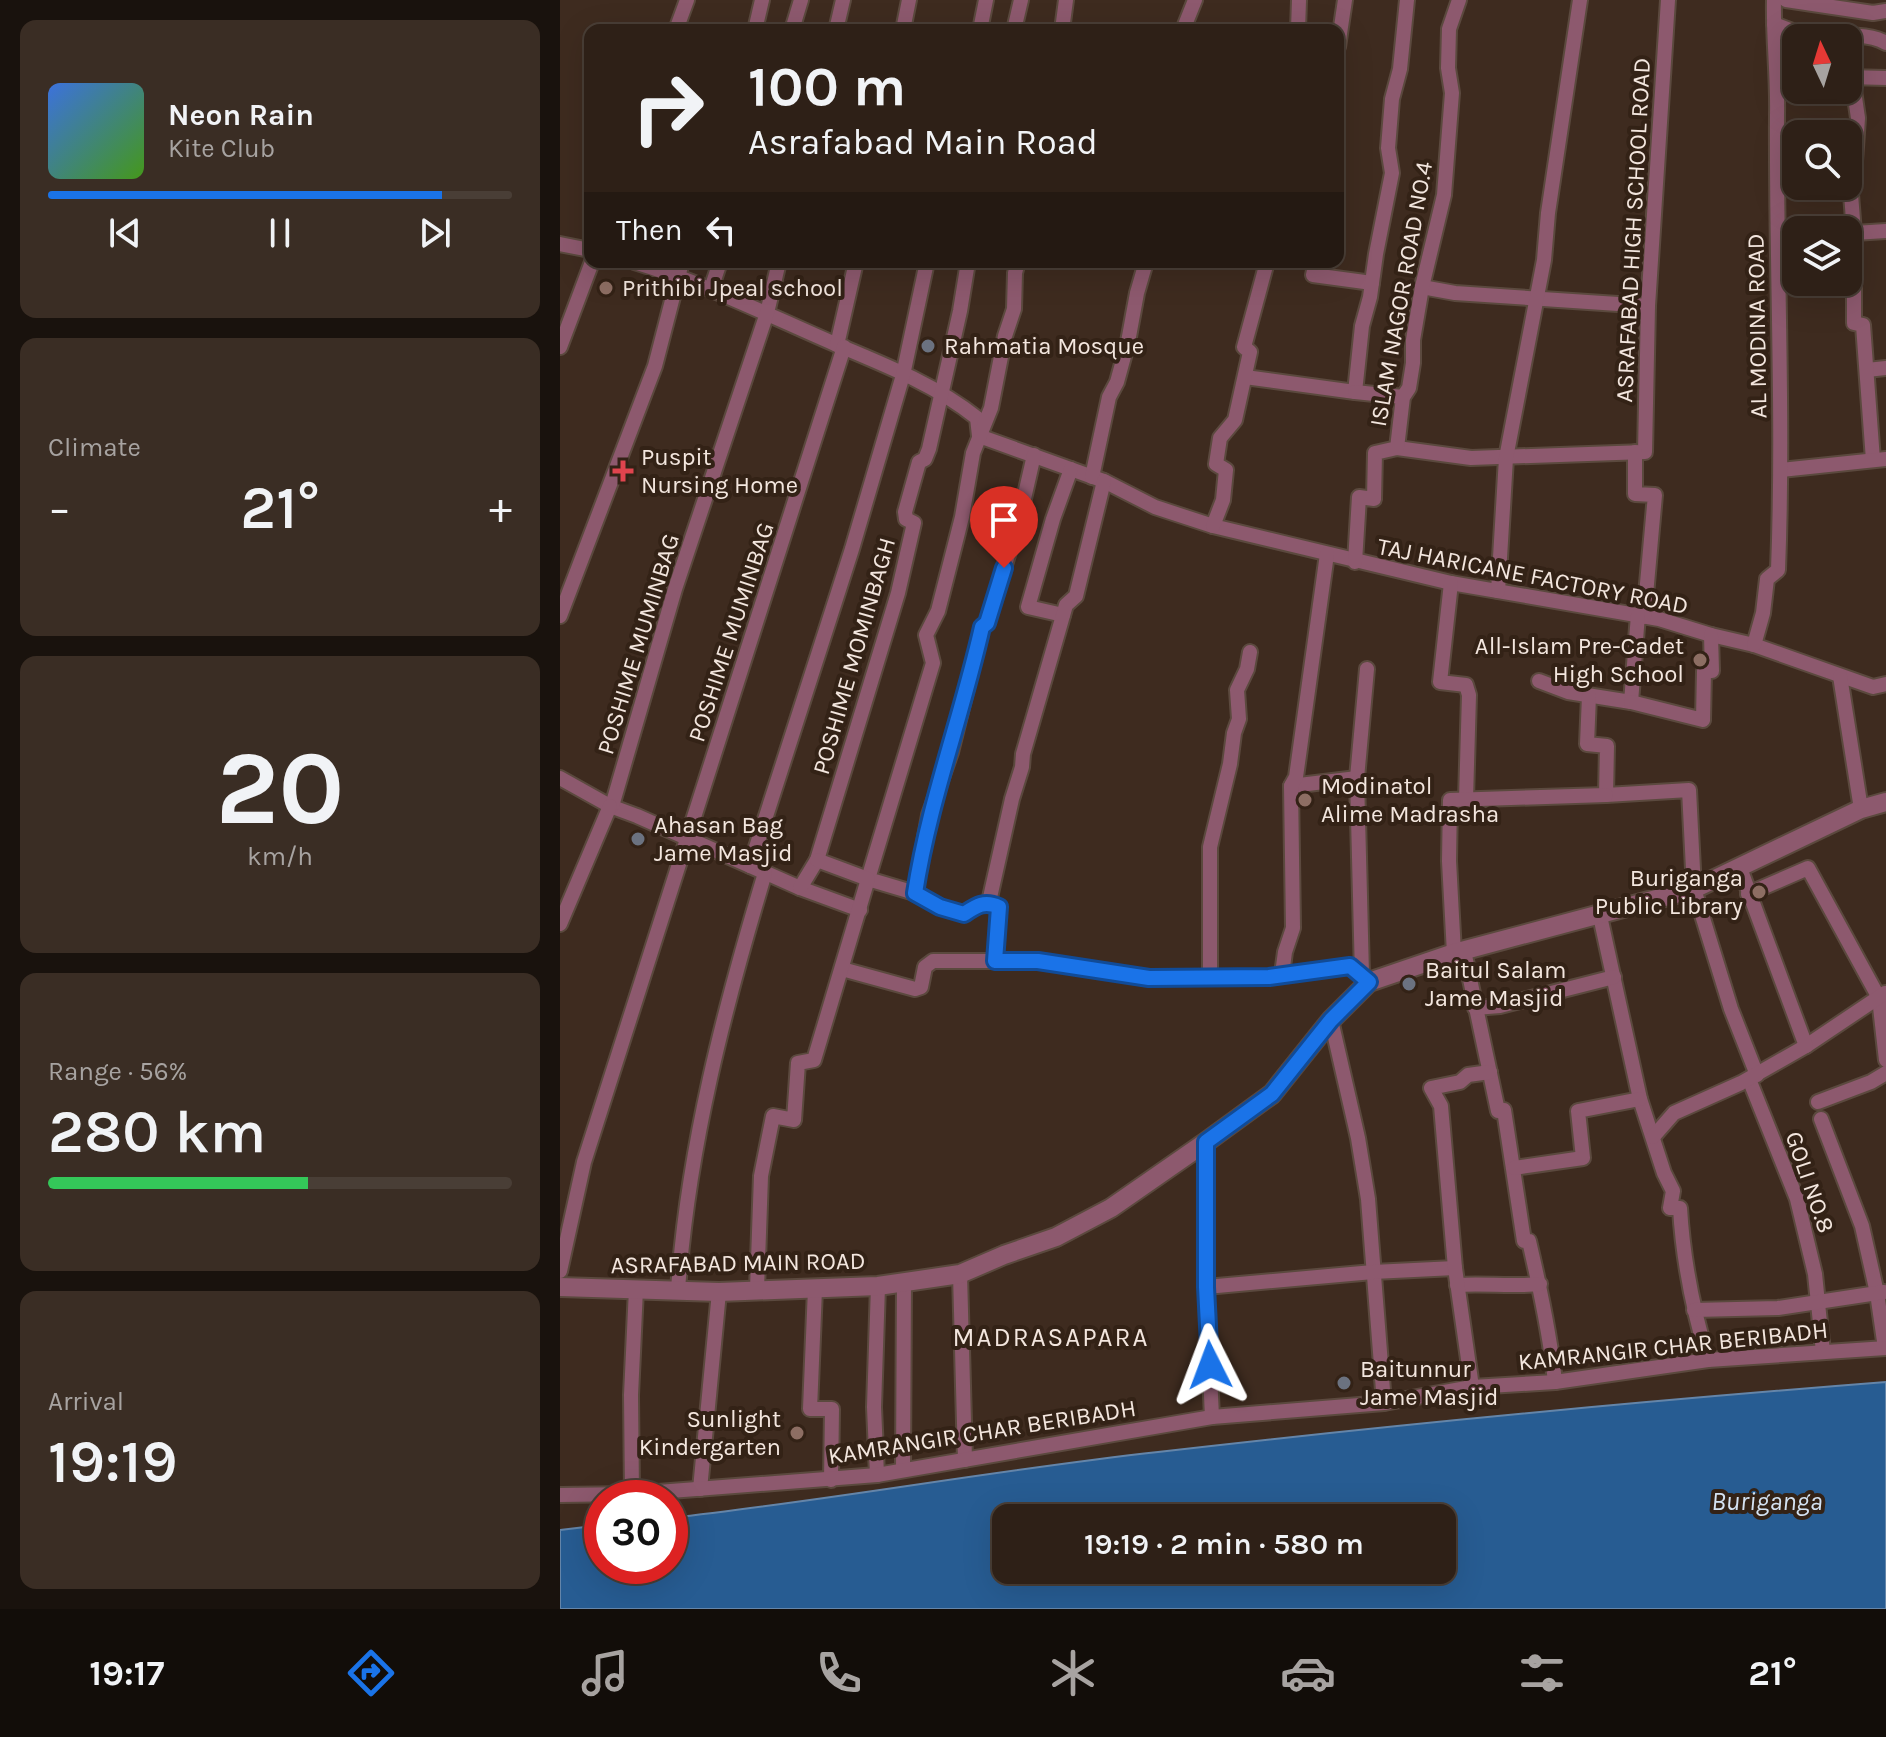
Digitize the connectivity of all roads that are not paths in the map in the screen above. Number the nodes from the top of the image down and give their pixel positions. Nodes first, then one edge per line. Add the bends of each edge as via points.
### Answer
1 (687, 0) edge
2 (762, 0) edge
3 (801, 0) edge
4 (843, 0) edge
5 (909, 0) edge
6 (986, 0) edge
7 (1021, 0) edge
8 (1066, 0) edge
9 (1195, 0) edge
10 (1299, 0) edge
11 (1345, 0) edge
12 (1407, 0) edge
13 (1459, 0) edge
14 (1580, 0) edge
15 (1668, 0) edge
16 (1774, 0) edge
17 (1786, 0) edge
18 (1886, 11) edge
19 (678, 24) edge
20 (756, 24) edge
21 (794, 24) edge
22 (837, 24) edge
23 (904, 24) edge
24 (981, 24) edge
25 (1015, 24) edge
26 (1063, 24) edge
27 (1185, 24) edge
28 (1298, 24) edge
29 (1341, 24) edge
30 (1774, 24) junction
31 (1782, 27) edge
32 (1862, 37) edge
33 (1886, 43) edge
34 (1777, 72) junction
35 (1782, 72) edge
36 (1862, 77) edge
37 (1886, 78) edge
38 (1855, 104) edge
39 (1853, 216) edge
40 (1886, 231) edge
41 (1862, 232) edge
42 (560, 244) edge
43 (584, 249) edge
44 (590, 268) edge
45 (680, 268) edge
46 (718, 268) edge
47 (778, 268) edge
48 (855, 268) edge
49 (926, 268) edge
50 (967, 268) edge
51 (1016, 268) edge
52 (1145, 268) edge
53 (1265, 268) edge
54 (1315, 268) edge
55 (1372, 283) junction
56 (1422, 287) junction
57 (711, 289) junction
58 (1854, 296) edge
59 (1535, 298) junction
60 (1648, 306) junction
61 (767, 313) junction
62 (840, 346) junction
63 (560, 347) edge
64 (1886, 368) edge
65 (1867, 370) junction
66 (903, 375) junction
67 (1245, 377) junction
68 (1355, 392) junction
69 (942, 394) junction
70 (1403, 397) junction
71 (979, 436) junction
72 (1397, 448) junction
73 (1635, 452) junction
74 (1034, 455) junction
75 (1506, 458) junction
76 (1879, 460) edge
77 (1071, 469) junction
78 (1781, 470) junction
79 (1098, 479) junction
80 (1213, 526) junction
81 (1327, 554) junction
82 (1355, 562) junction
83 (1451, 583) junction
84 (1498, 591) junction
85 (1063, 615) junction
86 (560, 616) edge
87 (1641, 616) junction
88 (1711, 635) junction
89 (1754, 645) junction
90 (1250, 652) dead end
91 (1367, 669) dead end
92 (1840, 676) junction
93 (1539, 681) dead end
94 (1886, 684) edge
95 (1589, 696) junction
96 (1631, 702) junction
97 (560, 778) edge
98 (1357, 778) junction
99 (1291, 786) junction
100 (1606, 795) junction
101 (1466, 799) junction
102 (1886, 802) edge
103 (611, 806) junction
104 (1861, 809) junction
105 (689, 838) junction
106 (817, 860) junction
107 (750, 866) junction
108 (1740, 868) junction
109 (765, 873) junction
110 (868, 879) junction
111 (800, 888) junction
112 (1694, 889) junction
113 (915, 893) junction
114 (1748, 894) junction
115 (989, 902) junction
116 (860, 910) junction
117 (1600, 916) junction
118 (560, 924) edge
119 (1459, 952) junction
120 (995, 961) junction
121 (842, 969) junction
122 (1282, 974) junction
123 (1210, 977) junction
124 (1614, 977) junction
125 (1365, 978) junction
126 (1882, 995) edge
127 (1475, 1008) junction
128 (1331, 1020) junction
129 (1806, 1046) junction
130 (1886, 1060) edge
131 (1490, 1072) junction
132 (1886, 1073) edge
133 (1753, 1077) junction
134 (1640, 1099) junction
135 (1818, 1102) dead end
136 (1821, 1119) dead end
137 (1653, 1137) junction
138 (1206, 1142) junction
139 (1514, 1168) junction
140 (1455, 1268) junction
141 (560, 1271) edge
142 (1373, 1272) junction
143 (960, 1274) junction
144 (904, 1281) junction
145 (1540, 1284) junction
146 (1457, 1285) junction
147 (878, 1286) junction
148 (560, 1287) edge
149 (1206, 1287) junction
150 (636, 1289) junction
151 (757, 1289) junction
152 (815, 1289) junction
153 (678, 1290) junction
154 (719, 1292) junction
155 (1882, 1292) edge
156 (1817, 1303) junction
157 (1694, 1310) junction
158 (1886, 1348) edge
159 (1823, 1352) junction
160 (1708, 1360) junction
161 (1555, 1382) junction
162 (1472, 1387) junction
163 (1384, 1403) junction
164 (1212, 1417) junction
165 (965, 1460) junction
166 (903, 1470) junction
167 (877, 1475) junction
168 (632, 1480) edge
169 (831, 1480) junction
170 (700, 1489) junction
171 (688, 1490) edge
172 (560, 1495) edge
173 (584, 1495) edge

1 - 19 street
2 - 20 street
3 - 21 street
4 - 22 street
5 - 23 street
6 - 24 street
7 - 25 street
8 - 26 street
9 - 27 street
10 - 28 street
11 - 29 street
12 - 55 street via 1392,99 1392,173
13 - 56 street, ISLAM NAGOR ROAD NO.4 via 1449,29 1452,93 1444,195
14 - 59 street
15 - 60 street, ASRAFABAD HIGH SCHOOL ROAD
16 - 30 street, AL MODINA ROAD
17 - 18 street
30 - 31 street
30 - 34 street, AL MODINA ROAD
32 - 33 street
34 - 35 street
34 - 78 street, AL MODINA ROAD
36 - 37 street
38 - 39 street
40 - 41 street
42 - 43 street
44 - 63 street
45 - 57 street
45 - 86 street via 655,366
46 - 57 street
47 - 61 street, POSHIME MUMINBAG
48 - 62 street, POSHIME MUMINBAG
49 - 66 street
50 - 69 street
51 - 71 street via 1014,309 991,408
52 - 79 street via 1109,397
53 - 67 street via 1244,347 1250,352
54 - 55 street via 1313,275
55 - 68 street
56 - 59 street
56 - 70 street, ISLAM NAGOR ROAD NO.4 via 1409,388
57 - 61 street
58 - 65 street via 1854,323 1863,325
59 - 60 street
59 - 75 street
60 - 73 street, ASRAFABAD HIGH SCHOOL ROAD via 1645,452
61 - 62 street
61 - 103 street, POSHIME MUMINBAG via 675,589
62 - 66 street
62 - 105 street, POSHIME MUMINBAG
64 - 65 street
65 - 76 street
66 - 69 street
66 - 107 street
67 - 68 street
67 - 80 street via 1235,420 1220,438 1216,464 1226,470 1226,484
68 - 70 street
69 - 71 street via 977,418
69 - 106 street, POSHIME MOMINBAGH via 929,449 919,462 905,512 914,523 898,593
70 - 72 street, ISLAM NAGOR ROAD NO.4
71 - 74 street, TAJ HARICANE FACTORY ROAD
71 - 110 street via 938,611 926,635 933,663
72 - 75 street
72 - 82 street, ISLAM NAGOR ROAD NO.4 via 1375,453 1374,499 1359,497
73 - 75 street
73 - 87 street via 1635,494 1655,495
74 - 77 street, TAJ HARICANE FACTORY ROAD
74 - 113 street via 929,815
75 - 84 street
76 - 78 street
77 - 79 street, TAJ HARICANE FACTORY ROAD
77 - 85 street via 1028,607
78 - 89 street, AL MODINA ROAD via 1778,570 1767,579
79 - 80 street, TAJ HARICANE FACTORY ROAD via 1155,507
79 - 85 street via 1076,596
80 - 81 street, TAJ HARICANE FACTORY ROAD
81 - 82 street, TAJ HARICANE FACTORY ROAD
81 - 99 street
82 - 83 street, TAJ HARICANE FACTORY ROAD
83 - 84 street, TAJ HARICANE FACTORY ROAD
83 - 101 street via 1440,682 1466,685 1469,695
84 - 87 street, TAJ HARICANE FACTORY ROAD
85 - 115 street via 1023,754
87 - 88 street, TAJ HARICANE FACTORY ROAD
87 - 96 street
88 - 89 street, TAJ HARICANE FACTORY ROAD
88 - 96 street via 1712,671 1704,671 1703,720
89 - 92 street, TAJ HARICANE FACTORY ROAD
90 - 123 street via 1237,690 1239,719 1210,847
91 - 98 street
92 - 94 street, TAJ HARICANE FACTORY ROAD via 1873,687
92 - 104 street
93 - 95 street
95 - 96 street
95 - 100 street via 1587,744 1607,746
97 - 103 street
98 - 99 street
98 - 125 street
99 - 122 street via 1293,928
100 - 101 street
100 - 112 street, GOLI NO.8 via 1689,790
101 - 119 street via 1450,800 1449,861
102 - 104 street, ASRAFABAD MAIN ROAD
103 - 105 street
103 - 118 street, POSHIME MUMINBAG
104 - 108 street, ASRAFABAD MAIN ROAD
105 - 107 street
105 - 141 street, POSHIME MUMINBAG via 584,1162
106 - 110 street
106 - 111 street, POSHIME MOMINBAGH
107 - 109 street
108 - 112 street, ASRAFABAD MAIN ROAD
108 - 114 street
109 - 111 street
109 - 153 street via 720,1029 683,1218
110 - 113 street
110 - 116 street
111 - 116 street
112 - 117 street, ASRAFABAD MAIN ROAD
112 - 133 street, GOLI NO.8
113 - 115 street via 964,914
114 - 126 street via 1808,868
114 - 129 street
115 - 120 street via 999,907
116 - 121 street
117 - 119 street, ASRAFABAD MAIN ROAD
117 - 124 street
119 - 125 street, ASRAFABAD MAIN ROAD
119 - 127 street
120 - 121 street via 933,961 915,989
120 - 123 street via 1038,961 1149,978
121 - 151 street via 814,1060 798,1063 794,1120 773,1116 761,1176
122 - 123 street
122 - 125 street via 1350,966
124 - 127 street
124 - 134 street
125 - 128 street, ASRAFABAD MAIN ROAD
126 - 129 street
126 - 130 street
127 - 131 street
128 - 138 street, ASRAFABAD MAIN ROAD via 1272,1094
128 - 142 street via 1368,1199
129 - 133 street
131 - 139 street via 1498,1111 1504,1110
131 - 140 street via 1431,1088 1441,1106
132 - 135 street
133 - 137 street via 1674,1113
133 - 156 street, GOLI NO.8 via 1797,1199
134 - 137 street
134 - 139 street via 1578,1111 1583,1158
136 - 155 street
137 - 157 street via 1673,1191 1670,1208 1680,1208
138 - 143 street, ASRAFABAD MAIN ROAD via 1111,1208 1056,1237
138 - 149 street
139 - 145 street via 1524,1241 1529,1241
140 - 142 street
140 - 146 street
142 - 149 street
142 - 163 street
143 - 144 street, ASRAFABAD MAIN ROAD
143 - 165 street
144 - 147 street, ASRAFABAD MAIN ROAD
144 - 166 street
145 - 146 street
145 - 161 street
146 - 162 street
147 - 152 street, ASRAFABAD MAIN ROAD
147 - 167 street
148 - 150 street, ASRAFABAD MAIN ROAD
149 - 164 street
150 - 153 street, ASRAFABAD MAIN ROAD
150 - 168 street
151 - 152 street, ASRAFABAD MAIN ROAD
151 - 154 street, ASRAFABAD MAIN ROAD
152 - 169 street via 810,1409 832,1409
153 - 154 street, ASRAFABAD MAIN ROAD
154 - 170 street
155 - 156 street
155 - 158 street
156 - 157 street
156 - 159 street, GOLI NO.8
157 - 160 street
158 - 159 street, KAMRANGIR CHAR BERIBADH
159 - 160 street, KAMRANGIR CHAR BERIBADH
160 - 161 street, KAMRANGIR CHAR BERIBADH
161 - 162 street, KAMRANGIR CHAR BERIBADH
162 - 163 street, KAMRANGIR CHAR BERIBADH
163 - 164 street, KAMRANGIR CHAR BERIBADH
164 - 165 street, KAMRANGIR CHAR BERIBADH
165 - 166 street, KAMRANGIR CHAR BERIBADH
166 - 167 street, KAMRANGIR CHAR BERIBADH
167 - 169 street, KAMRANGIR CHAR BERIBADH
169 - 170 street, KAMRANGIR CHAR BERIBADH
170 - 171 street, KAMRANGIR CHAR BERIBADH
172 - 173 street, KAMRANGIR CHAR BERIBADH

